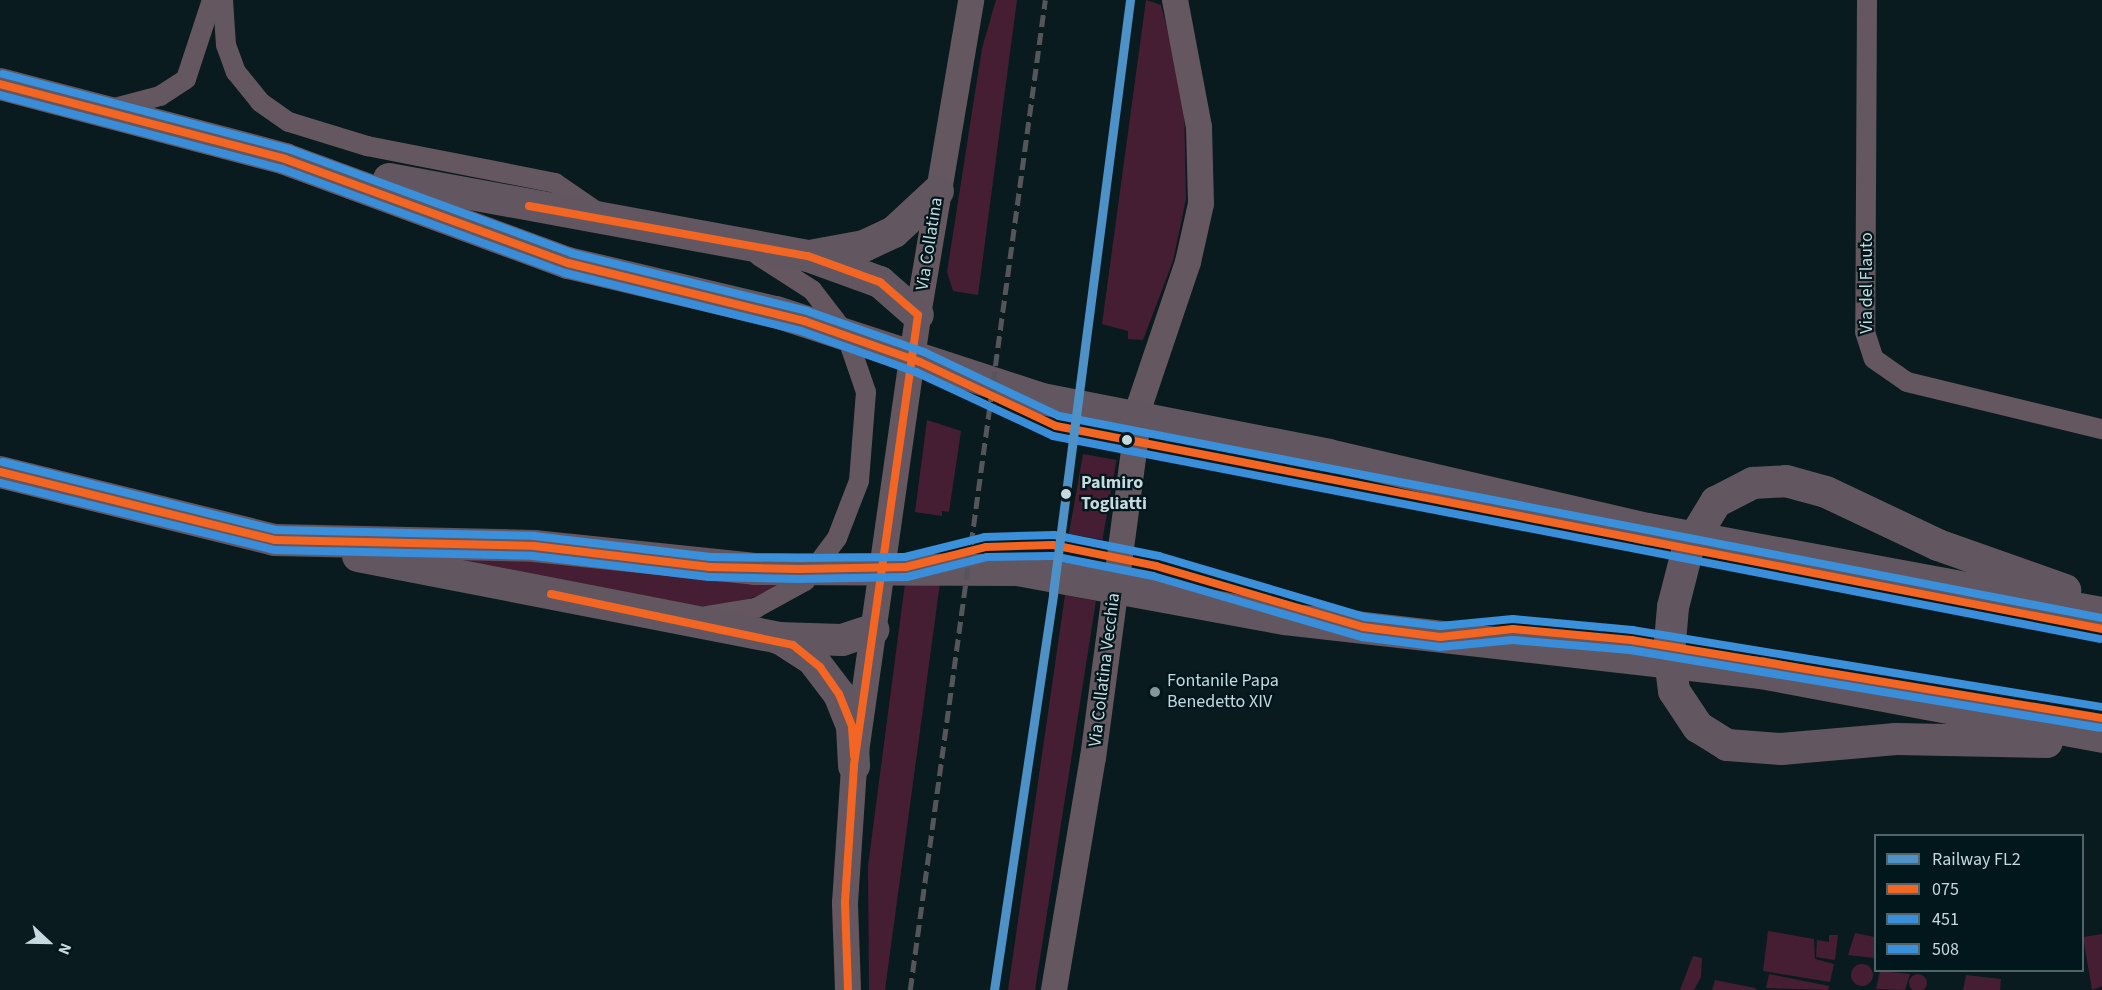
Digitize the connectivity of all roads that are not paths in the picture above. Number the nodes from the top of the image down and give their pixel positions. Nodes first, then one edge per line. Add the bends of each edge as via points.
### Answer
1 (212, 0) edge
2 (223, 0) edge
3 (971, 0) edge
4 (1175, 0) edge
5 (1867, 0) edge
6 (0, 84) edge
7 (102, 111) junction
8 (285, 159) junction
9 (938, 191) junction
10 (610, 222) junction
11 (718, 241) junction
12 (808, 256) junction
13 (918, 315) junction
14 (2102, 429) edge
15 (0, 472) edge
16 (275, 540) junction
17 (2102, 604) edge
18 (2102, 613) edge
19 (680, 619) junction
20 (873, 630) junction
21 (778, 638) junction
22 (2102, 737) edge
23 (2102, 746) edge
24 (854, 766) junction
25 (848, 990) edge
26 (1054, 990) edge

1 - 7 street via 186,79 160,96
2 - 10 street via 226,45 236,72 256,98 289,122 361,145 555,183
3 - 9 street, Via Collatina
4 - 26 street, Via Collatina Vecchia via 1199,127 1201,204 1184,273 1140,404 1093,758
5 - 14 street, Via del Flauto via 1866,332 1874,359 1907,382
6 - 7 main road
7 - 8 main road
8 - 10 main road
8 - 18 main road via 568,263 746,304 1023,394 1249,439 1648,529
9 - 12 main road via 885,237
9 - 13 street, Via Collatina
10 - 11 main road
11 - 12 main road
11 - 19 street via 787,271 833,314 865,385 862,447 852,509 812,575 756,608
12 - 13 main road via 880,282
13 - 20 street, Via Collatina
15 - 16 main road
16 - 19 main road
16 - 22 main road via 534,546 710,567 1017,570 1237,612 1740,669
17 - 23 main road via 1938,545 1805,484 1786,481 1740,487 1706,516 1678,583 1672,682 1698,726 1744,748 1905,739
19 - 21 main road
20 - 21 main road via 842,640
20 - 24 street, Via Collatina
21 - 24 main road via 806,653 831,681 852,727
24 - 25 street, Via Collatina via 844,903

